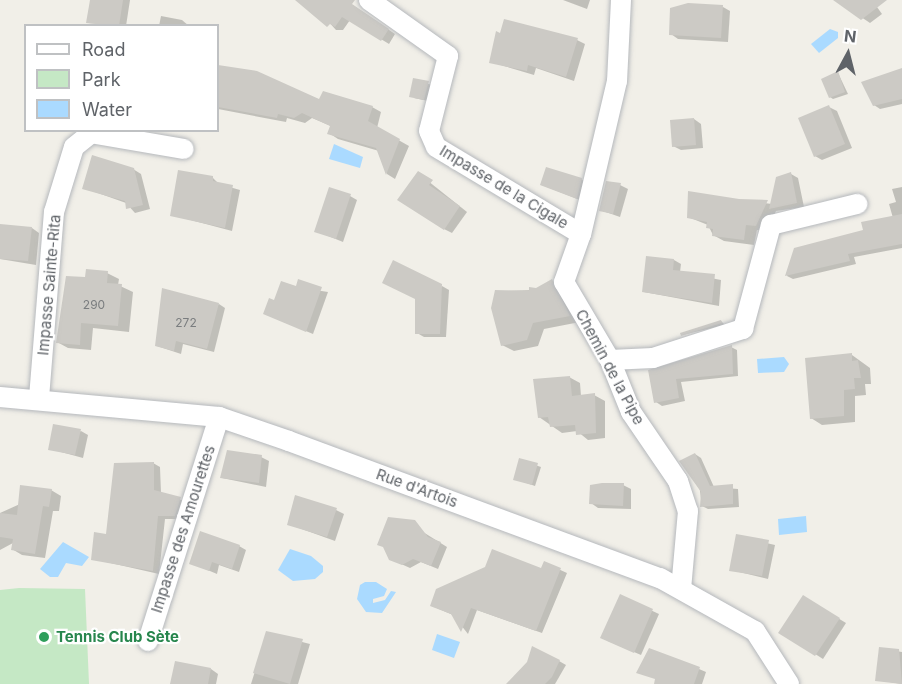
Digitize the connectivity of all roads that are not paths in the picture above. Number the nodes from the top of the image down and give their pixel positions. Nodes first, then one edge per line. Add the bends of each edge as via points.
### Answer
1 (369, 0) edge
2 (621, 0) edge
3 (184, 149) dead end
4 (857, 204) dead end
5 (581, 234) junction
6 (610, 360) junction
7 (0, 397) edge
8 (39, 398) junction
9 (219, 417) junction
10 (681, 589) junction
11 (148, 641) dead end
12 (789, 684) edge

1 - 5 street, Impasse de la Cigale via 448,56 429,131 436,147
2 - 5 street, Chemin de la Pipe via 616,81
3 - 8 street, Impasse Sainte-Rita via 91,133 74,147 54,212
4 - 6 street via 771,225 743,329 653,358
5 - 6 street, Chemin de la Pipe via 564,282
6 - 10 street, Chemin de la Pipe via 631,412 678,481 688,512
7 - 8 street, Rue d'Artois
8 - 9 street, Rue d'Artois
9 - 10 street, Rue d'Artois
9 - 11 street, Impasse des Amourettes
10 - 12 street, Rue d'Artois via 755,632 776,658

